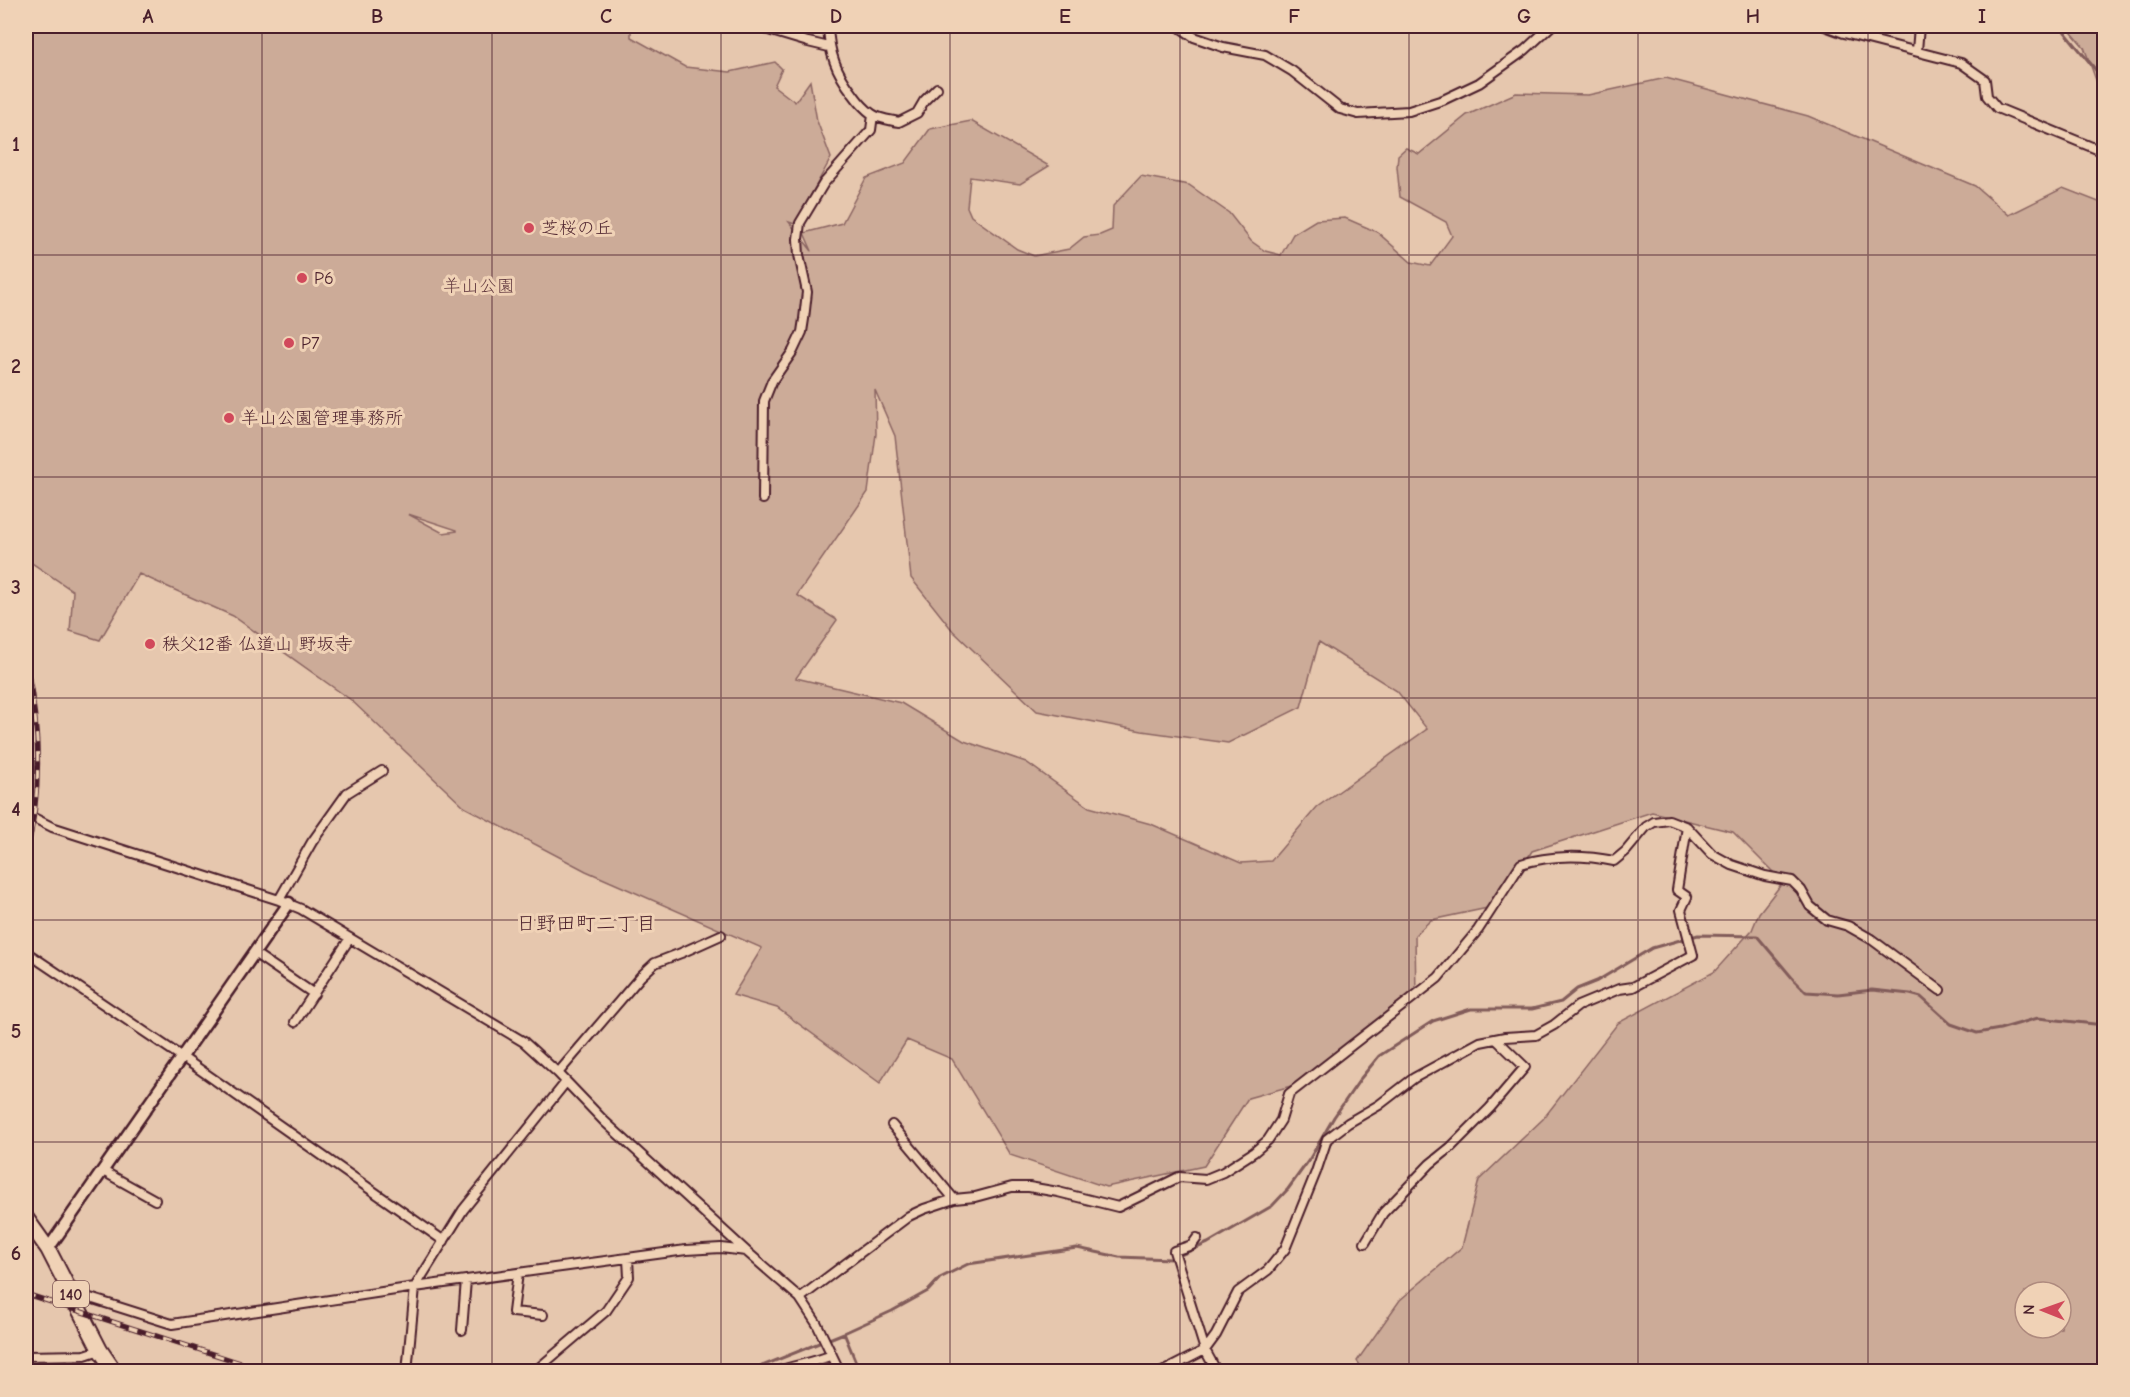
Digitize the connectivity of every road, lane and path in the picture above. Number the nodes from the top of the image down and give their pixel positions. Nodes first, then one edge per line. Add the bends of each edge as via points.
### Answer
1 (755, 26) edge
2 (828, 26) edge
3 (1178, 26) edge
4 (1551, 26) edge
5 (1825, 26) edge
6 (1919, 26) edge
7 (829, 47) junction
8 (1917, 51) junction
9 (937, 88) dead end
10 (873, 115) junction
11 (2104, 152) edge
12 (763, 499) dead end
13 (382, 771) dead end
14 (26, 814) edge
15 (1687, 827) junction
16 (284, 901) junction
17 (721, 935) dead end
18 (350, 938) junction
19 (26, 952) edge
20 (254, 953) junction
21 (1940, 990) dead end
22 (314, 994) junction
23 (295, 1022) dead end
24 (1497, 1040) junction
25 (182, 1057) junction
26 (558, 1073) junction
27 (566, 1082) junction
28 (892, 1125) dead end
29 (103, 1171) junction
30 (954, 1199) junction
31 (155, 1200) dead end
32 (26, 1218) edge
33 (1197, 1238) dead end
34 (444, 1241) junction
35 (1365, 1243) dead end
36 (48, 1249) junction
37 (747, 1251) junction
38 (628, 1259) junction
39 (518, 1273) junction
40 (466, 1280) junction
41 (415, 1287) junction
42 (71, 1292) junction
43 (800, 1298) junction
44 (543, 1315) dead end
45 (462, 1330) dead end
46 (100, 1350) junction
47 (1205, 1350) junction
48 (832, 1355) junction
49 (26, 1356) edge
50 (115, 1371) edge
51 (407, 1371) edge
52 (534, 1371) edge
53 (775, 1371) edge
54 (840, 1371) edge
55 (1162, 1371) edge
56 (1217, 1371) edge

1 - 7 street
2 - 7 street
3 - 4 street via 1194,37 1223,47 1265,55 1340,109 1358,114 1409,111 1443,100 1479,83
5 - 8 street
6 - 8 street
7 - 10 street via 841,79
8 - 11 street via 1961,63 1985,80 1987,96 1997,108
9 - 10 street via 917,112 899,123
10 - 12 street via 871,130 824,183 800,223 799,255 807,292 804,319 802,332 764,401
13 - 16 street via 347,793 312,842
14 - 16 street via 98,843
15 - 21 street via 1712,854 1732,865 1792,881 1810,906 1827,920 1870,939
15 - 24 street via 1677,890 1687,897 1681,910 1693,955 1633,987 1578,1006 1536,1035
15 - 30 street via 1669,820 1654,822 1614,861 1594,856 1537,859 1521,864 1478,930 1438,978 1289,1094 1281,1120 1268,1140 1223,1172 1206,1179 1179,1177 1118,1207 1029,1187
16 - 18 street
16 - 20 street
17 - 26 street via 655,963
18 - 22 street
18 - 26 street via 524,1042
19 - 25 street
20 - 22 street
20 - 25 street
22 - 23 street
24 - 35 street via 1525,1067 1490,1108 1383,1213
24 - 47 street via 1480,1042 1413,1078 1327,1139 1285,1249 1268,1270 1238,1292
25 - 29 street
25 - 34 street
26 - 27 street
27 - 34 street via 463,1210
27 - 37 street
28 - 30 street
29 - 31 street
29 - 36 street
30 - 43 street via 909,1216
32 - 36 highway, 140
33 - 47 street via 1192,1245 1174,1251
34 - 41 street
36 - 42 highway, 140
37 - 38 street via 686,1250
37 - 43 street
38 - 39 street
38 - 52 street via 629,1277 606,1311
39 - 40 street
39 - 44 street via 513,1312
40 - 41 street
40 - 45 street
41 - 42 street via 172,1324
41 - 51 street
42 - 46 highway, 140
43 - 48 street
46 - 49 street via 85,1355
46 - 50 highway, 140
47 - 55 street
47 - 56 street
48 - 53 street via 812,1364
48 - 54 street

